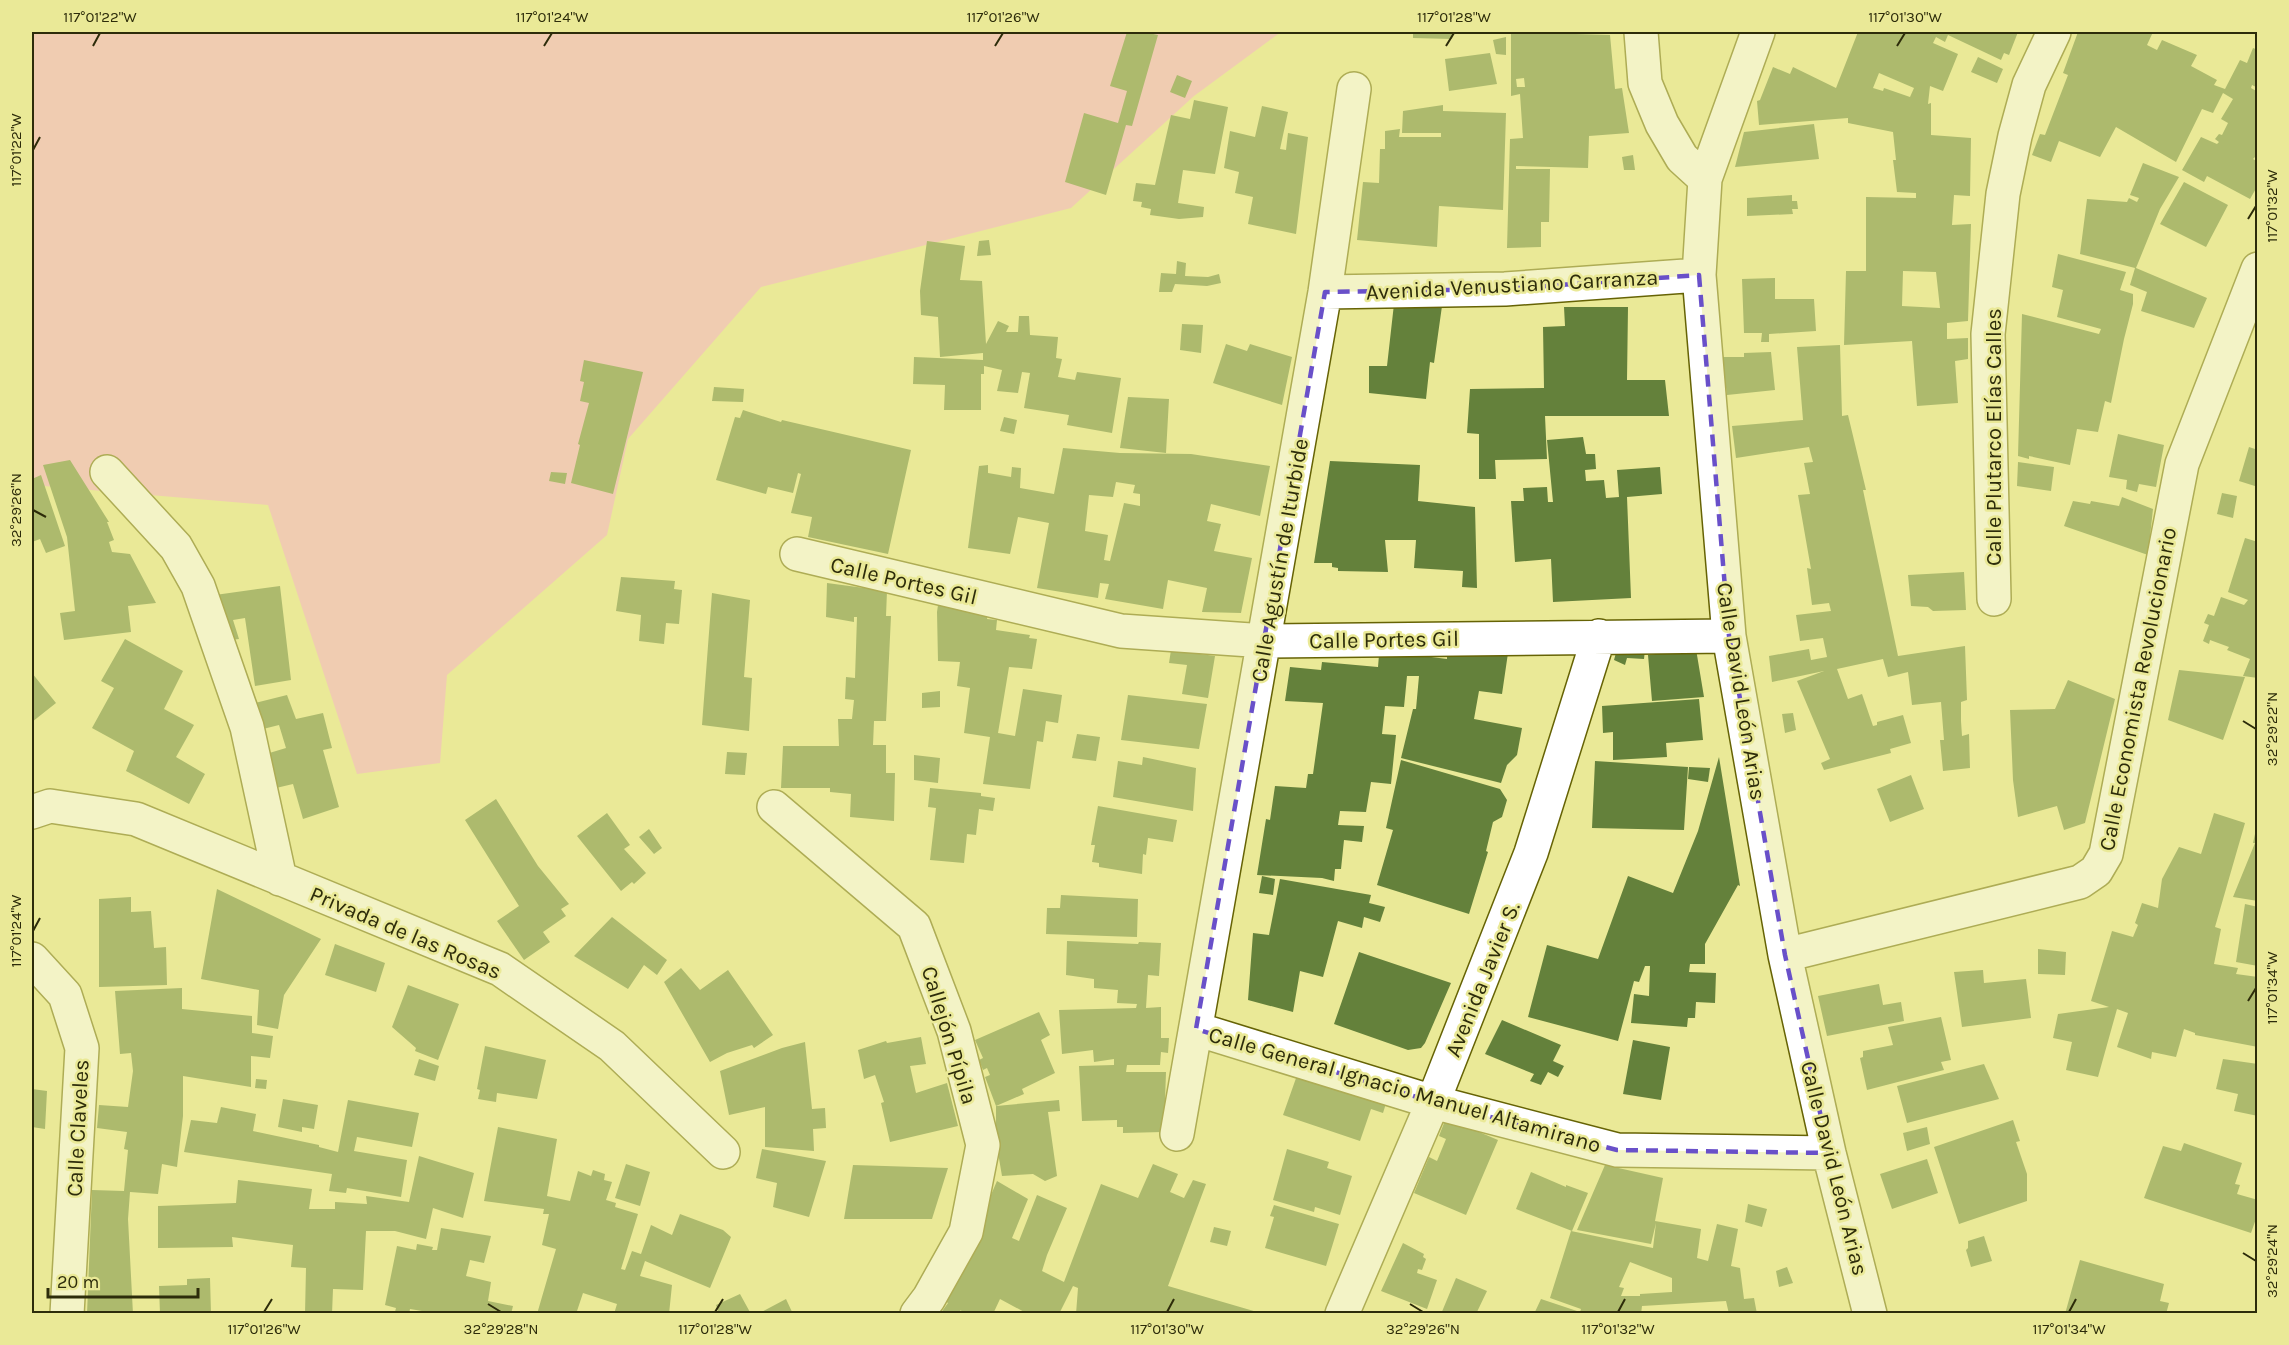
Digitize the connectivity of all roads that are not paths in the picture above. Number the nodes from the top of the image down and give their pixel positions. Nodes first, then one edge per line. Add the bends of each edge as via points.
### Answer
1 (1641, 32) edge
2 (1758, 32) edge
3 (2054, 32) edge
4 (1354, 89) dead end
5 (1705, 179) junction
6 (2258, 269) edge
7 (1699, 275) junction
8 (1325, 292) junction
9 (107, 472) dead end
10 (797, 554) dead end
11 (1994, 599) dead end
12 (1599, 636) junction
13 (1729, 636) junction
14 (1265, 641) junction
15 (774, 807) dead end
16 (32, 812) edge
17 (280, 879) junction
18 (1785, 955) junction
19 (32, 959) edge
20 (1196, 1029) junction
21 (1433, 1102) junction
22 (1177, 1134) dead end
23 (723, 1152) dead end
24 (1829, 1153) junction
25 (67, 1314) edge
26 (917, 1314) edge
27 (1342, 1314) edge
28 (1870, 1314) edge

1 - 5 street via 1645,83 1662,124 1682,158
2 - 5 street, Calle David León Arias
3 - 11 street, Calle Plutarco Elías Calles via 2029,85 2015,136 1989,322
4 - 8 street, Calle Agustín de Iturbide
5 - 7 street, Calle David León Arias
6 - 18 street, Calle Economista Revolucionario via 2182,464 2106,854 2096,871 2080,882
7 - 8 street, Avenida Venustiano Carranza via 1505,289
7 - 13 street, Calle David León Arias
8 - 14 street, Calle Agustín de Iturbide
9 - 17 street via 176,547 198,586 247,727
10 - 14 street, Calle Portes Gil via 1121,631
12 - 13 street, Calle Portes Gil
12 - 14 street, Calle Portes Gil
12 - 21 street, Avenida Javier S. via 1531,853
13 - 18 street, Calle David León Arias
14 - 20 street, Calle Agustín de Iturbide
15 - 26 street, Callejón Pípila via 914,926 954,1031 983,1145 966,1232
16 - 17 street, Privada de las Rosas via 50,806 136,819
17 - 23 street, Privada de las Rosas via 500,969 612,1046
18 - 24 street, Calle David León Arias
19 - 25 street, Calle Claveles via 66,995 82,1048
20 - 21 street, Calle General Ignacio Manuel Altamirano
20 - 22 street, Calle Agustín de Iturbide
21 - 24 street, Calle General Ignacio Manuel Altamirano via 1617,1150
21 - 27 street, Avenida Javier S.
24 - 28 street, Calle David León Arias

